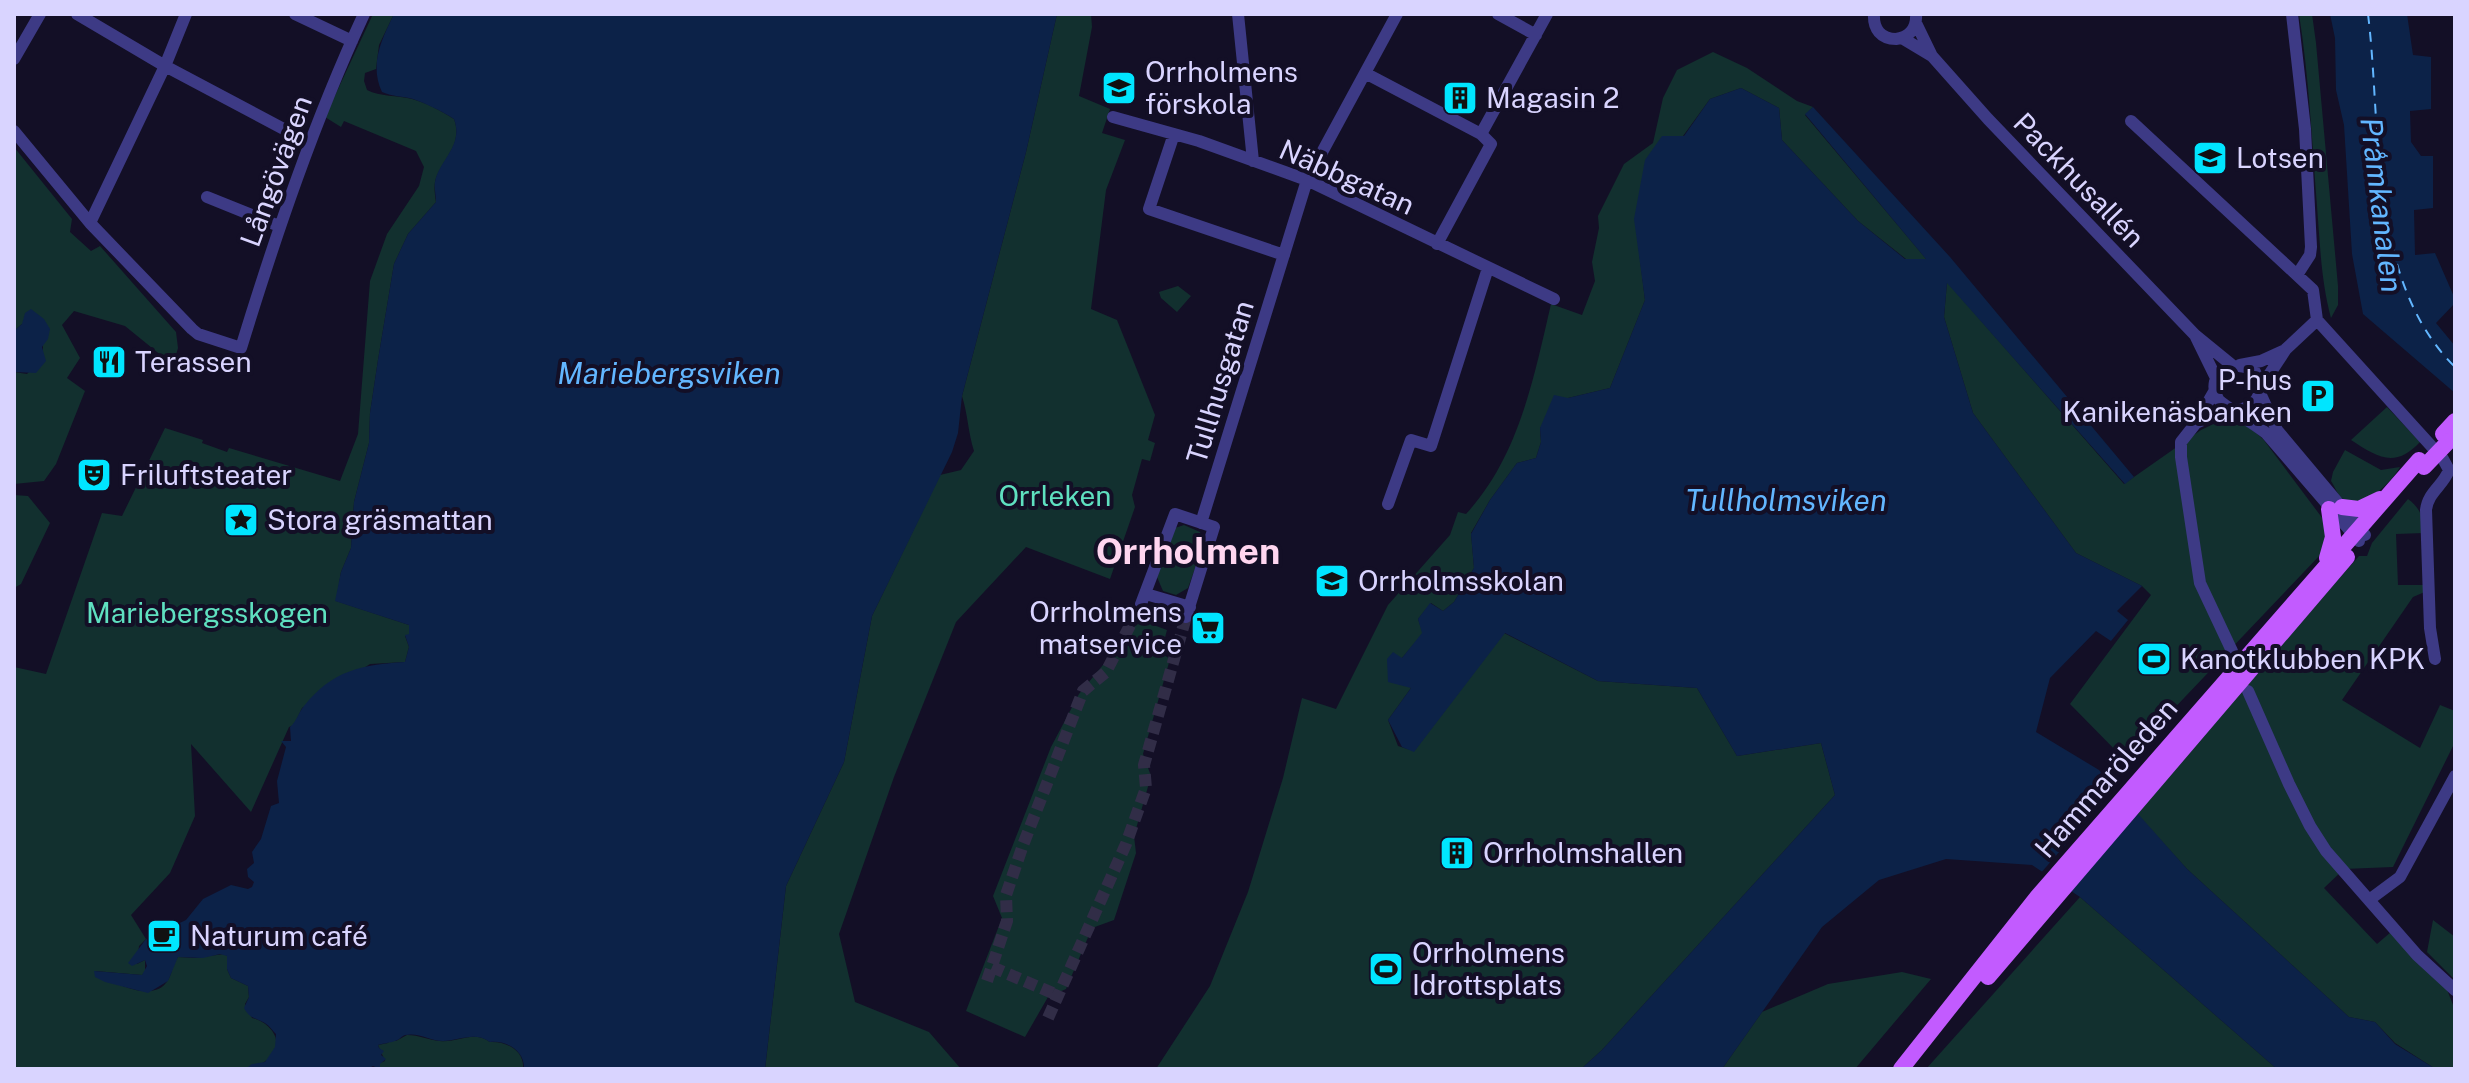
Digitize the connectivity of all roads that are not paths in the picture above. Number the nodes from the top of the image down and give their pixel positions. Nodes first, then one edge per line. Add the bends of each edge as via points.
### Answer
1 (40, 14) edge
2 (77, 14) edge
3 (186, 14) edge
4 (295, 14) edge
5 (364, 14) edge
6 (1238, 14) edge
7 (1397, 14) edge
8 (1498, 14) edge
9 (1547, 14) edge
10 (1874, 14) edge
11 (2292, 14) edge
12 (1916, 19) edge
13 (1536, 35) junction
14 (1902, 38) junction
15 (352, 41) junction
16 (1932, 56) junction
17 (14, 59) edge
18 (165, 66) junction
19 (1365, 73) junction
20 (1113, 117) dead end
21 (2131, 121) dead end
22 (14, 131) edge
23 (1174, 134) junction
24 (1481, 134) junction
25 (310, 143) junction
26 (1253, 161) junction
27 (1307, 180) junction
28 (207, 197) dead end
29 (90, 223) junction
30 (279, 226) junction
31 (1437, 244) junction
32 (1284, 255) junction
33 (1488, 268) junction
34 (2297, 275) junction
35 (1554, 299) dead end
36 (2317, 320) junction
37 (2195, 335) junction
38 (2286, 349) junction
39 (2236, 365) junction
40 (2216, 385) junction
41 (2260, 390) junction
42 (2232, 409) junction
43 (2455, 421) edge
44 (2196, 423) junction
45 (2449, 436) edge
46 (2422, 464) junction
47 (2391, 491) junction
48 (1388, 504) dead end
49 (2336, 508) junction
50 (1201, 523) junction
51 (2359, 535) junction
52 (2323, 568) junction
53 (2232, 651) dead end
54 (2435, 659) dead end
55 (2248, 691) dead end
56 (2151, 775) junction
57 (2455, 776) edge
58 (2369, 900) junction
59 (2043, 901) junction
60 (2455, 990) edge
61 (1901, 1069) edge
62 (1908, 1069) edge

1 - 17 street
2 - 18 street
3 - 18 street
4 - 15 street
5 - 15 street, Långövägen
6 - 26 street
7 - 19 street, Tullhusgatan
8 - 13 street
9 - 13 street
10 - 14 street, Packhusallén via 1881,34
11 - 34 street via 2311,247
12 - 14 street via 1911,33
12 - 16 street, Packhusallén
13 - 24 street
14 - 16 street, Packhusallén
15 - 25 street, Långövägen
16 - 37 street, Packhusallén
18 - 25 street
18 - 29 street
19 - 24 street
19 - 27 street, Tullhusgatan
20 - 23 street, Näbbgatan
21 - 34 street
22 - 29 street
23 - 26 street, Näbbgatan
23 - 32 street via 1149,209
24 - 31 street via 1491,144
25 - 30 street, Långövägen
26 - 27 street, Näbbgatan
27 - 31 street, Näbbgatan
27 - 32 street, Tullhusgatan
28 - 30 street
29 - 30 street, Långövägen via 198,334 241,348
31 - 33 street, Näbbgatan
32 - 50 street, Tullhusgatan
33 - 35 street, Näbbgatan
33 - 48 street via 1431,446 1411,440
34 - 36 street via 2313,290
36 - 38 street
36 - 54 street via 2449,470 2429,496 2426,510
37 - 39 street, Packhusallén
37 - 40 street, Packhusallén
38 - 39 street
38 - 41 street
39 - 40 street via 2222,371
39 - 41 street via 2255,372
40 - 42 street via 2219,399
40 - 44 street
41 - 42 street via 2250,407
41 - 49 street via 2277,430
42 - 44 street
42 - 49 street via 2266,433
43 - 45 main road, Hammaröleden
44 - 53 street via 2181,442 2187,507 2200,583
45 - 46 main road, Hammaröleden
46 - 47 main road, Hammaröleden
46 - 51 main road, Hammaröleden
47 - 49 main road via 2372,505
47 - 51 main road, Hammaröleden
49 - 51 street
49 - 52 main road
50 - 50 street via 1214,527 1188,612 1143,599 1175,514
51 - 52 main road, Hammaröleden
51 - 56 main road, Hammaröleden
52 - 56 main road, Hammaröleden
55 - 58 street via 2310,826
56 - 59 main road, Hammaröleden
57 - 58 street via 2400,877
58 - 60 street
59 - 61 main road, Hammaröleden
59 - 62 main road, Hammaröleden

